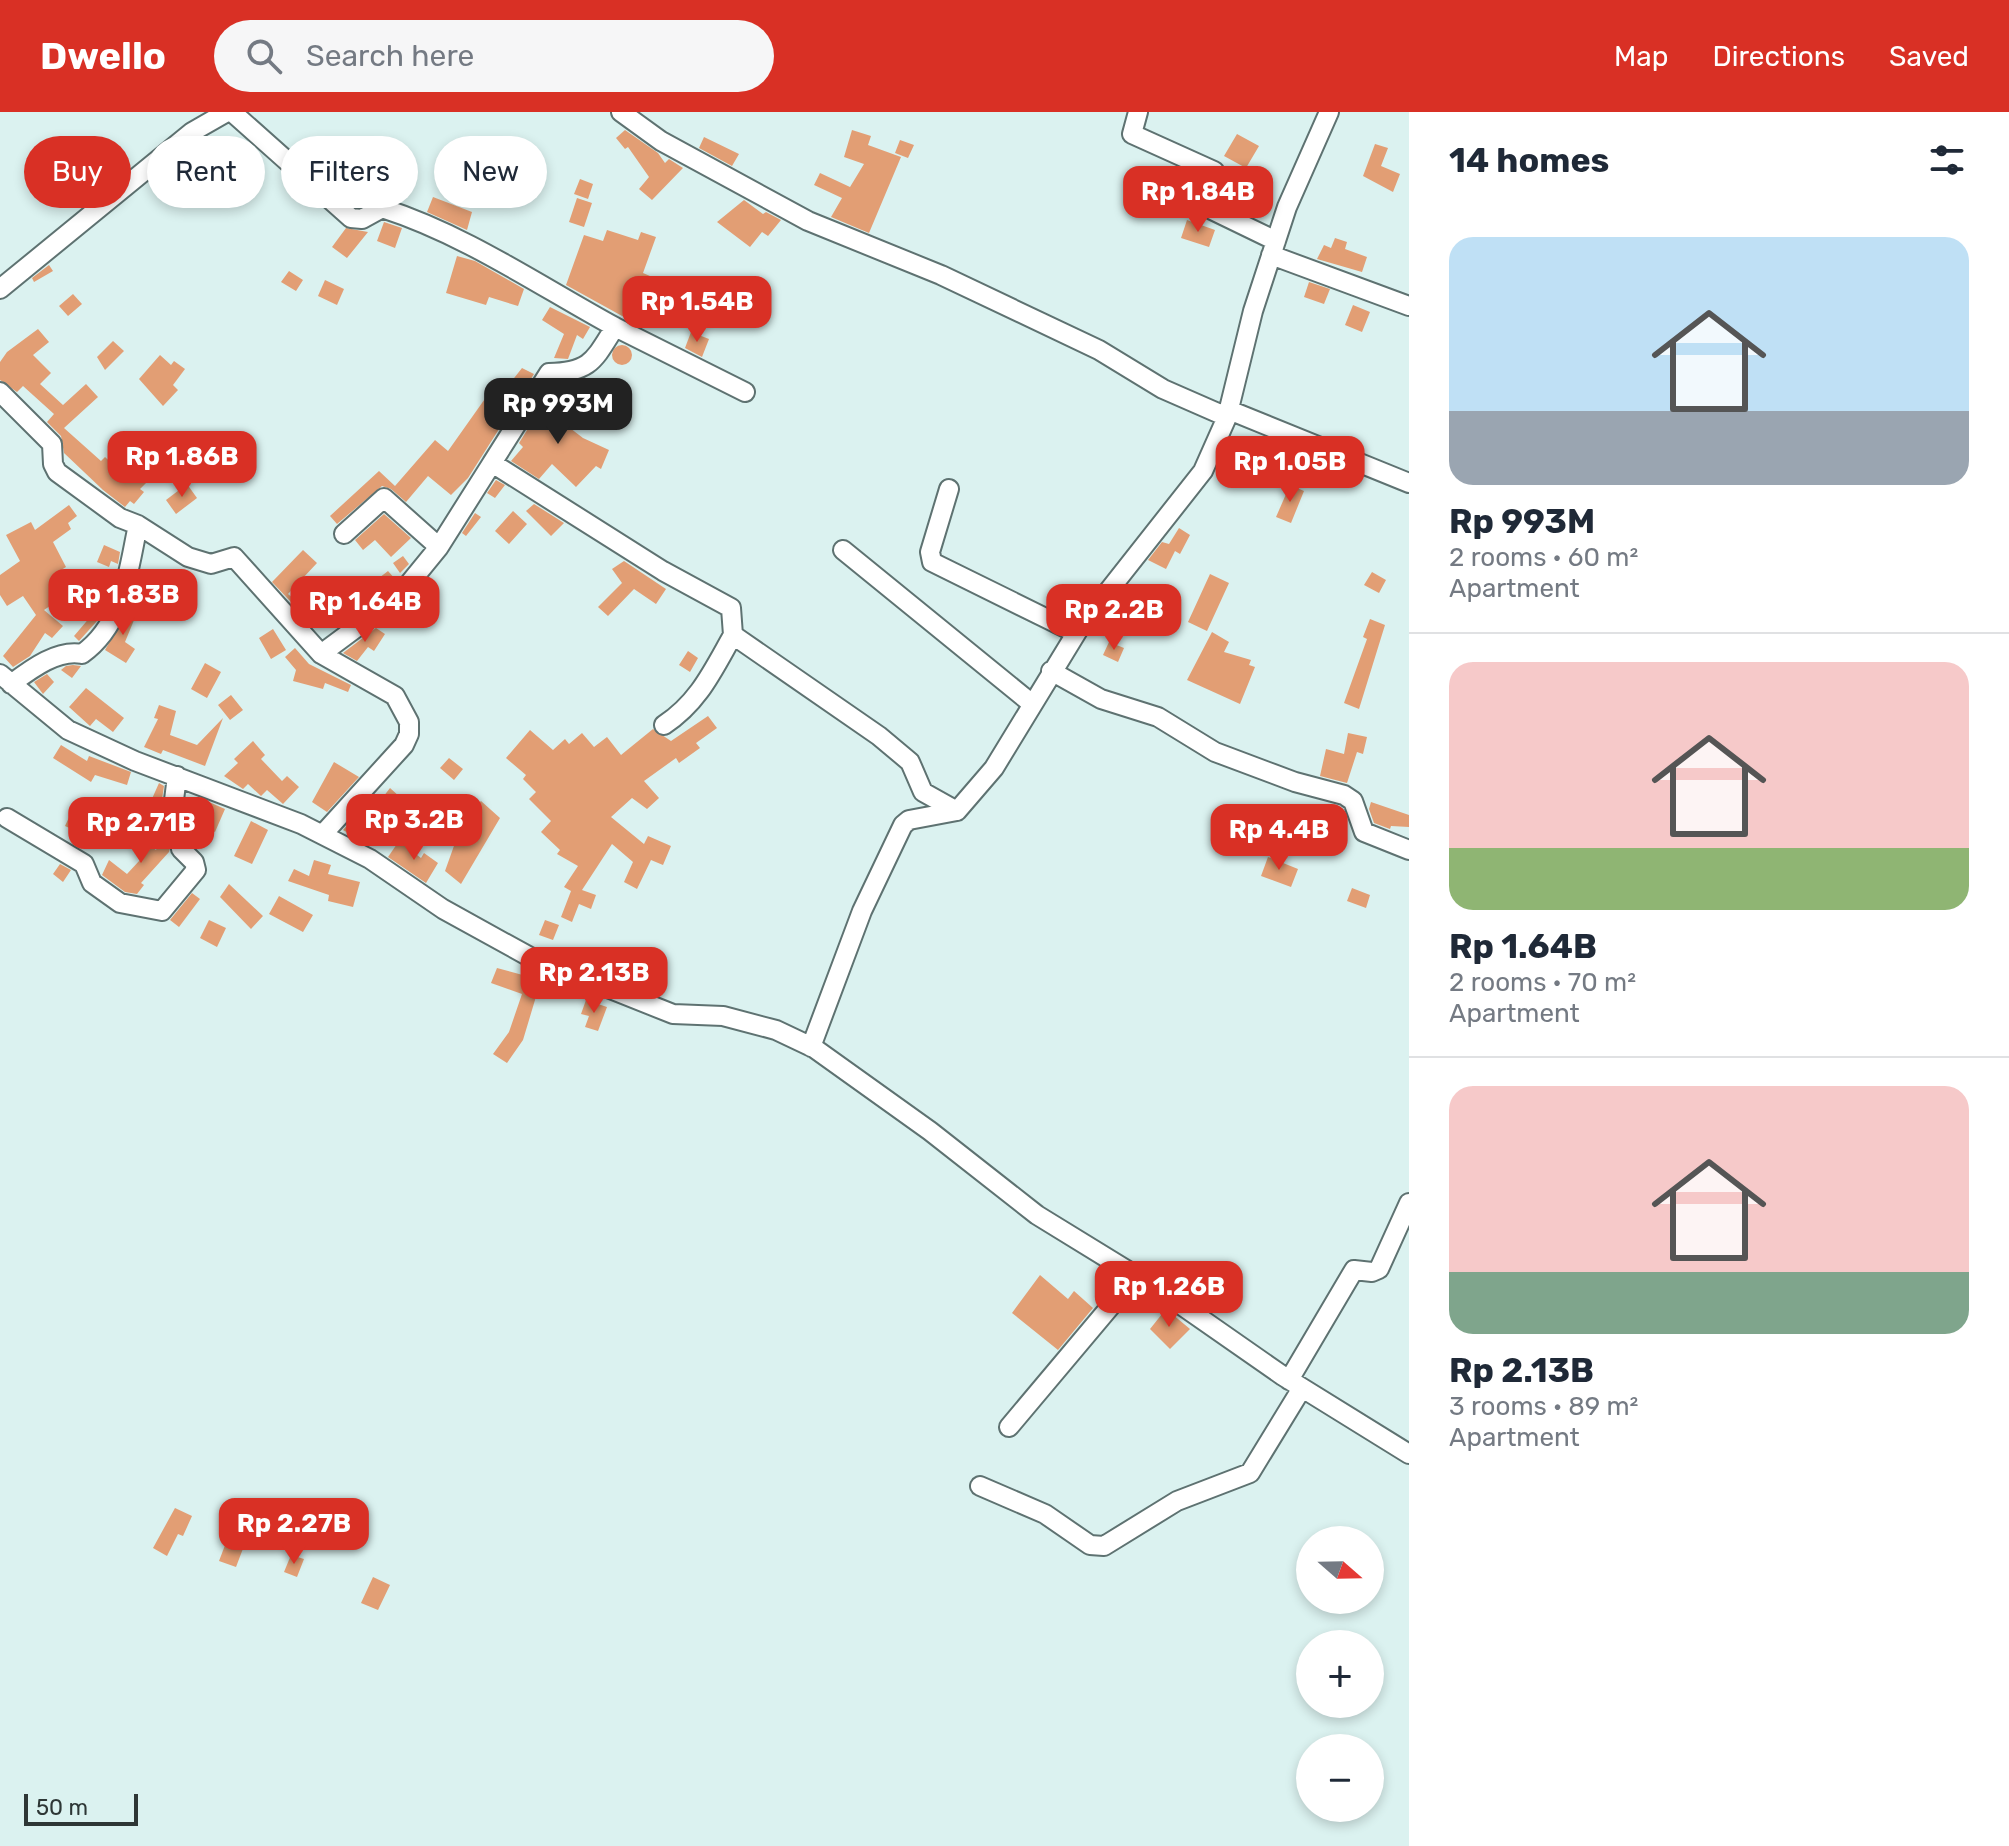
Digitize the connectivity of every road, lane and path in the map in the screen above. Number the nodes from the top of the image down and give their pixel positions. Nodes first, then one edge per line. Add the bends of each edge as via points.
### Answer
1 (230, 112) edge
2 (621, 112) edge
3 (1138, 112) edge
4 (1329, 112) edge
5 (1274, 248) junction
6 (0, 289) edge
7 (1409, 306) edge
8 (615, 327) junction
9 (0, 392) edge
10 (745, 392) dead end
11 (1228, 414) junction
12 (492, 463) junction
13 (1409, 483) edge
14 (949, 489) dead end
15 (138, 525) junction
16 (344, 534) dead end
17 (439, 547) junction
18 (843, 550) dead end
19 (1076, 633) junction
20 (733, 635) junction
21 (321, 654) junction
22 (1051, 671) junction
23 (6, 679) edge
24 (1031, 703) junction
25 (664, 725) dead end
26 (177, 776) junction
27 (957, 811) junction
28 (7, 818) dead end
29 (323, 834) junction
30 (1409, 850) edge
31 (811, 1047) junction
32 (1409, 1203) edge
33 (1136, 1276) junction
34 (1296, 1384) junction
35 (1009, 1427) dead end
36 (1409, 1454) edge
37 (980, 1486) dead end

1 - 6 street via 192,132
1 - 8 street via 351,218 362,219 382,208 419,221
2 - 11 street via 661,141 808,221 941,275 1099,350 1163,389
3 - 5 street via 1132,134 1214,171 1212,210
4 - 5 street
5 - 7 street
5 - 11 street
8 - 10 street
8 - 12 street via 593,362 580,370 549,373
9 - 15 street via 52,444 57,472
11 - 13 street
11 - 19 street via 1203,471
12 - 17 street
12 - 20 street via 731,608
14 - 19 street via 930,552 932,562
15 - 21 street via 205,564 234,557
15 - 23 street via 123,597 113,619 82,654 71,653
16 - 17 street via 384,498
17 - 21 street via 392,603
18 - 24 street
19 - 22 street
20 - 25 street via 692,703
20 - 27 street via 879,736 910,762 923,792
21 - 29 street via 395,696 404,708 409,734
22 - 24 street
22 - 30 street via 1101,699 1158,717 1215,752 1344,795 1353,801 1364,832
23 - 26 street via 68,730
24 - 27 street via 994,768
26 - 28 street via 173,808 188,827 181,849 196,870 162,911 120,903 92,883 84,864
26 - 29 street
27 - 31 street via 903,825 862,911
29 - 31 street via 530,957 673,1014 723,1016 776,1030
31 - 33 street via 1037,1215
32 - 34 street via 1379,1269 1354,1270
33 - 34 street
33 - 35 street
34 - 36 street
34 - 37 street via 1250,1473 1177,1501 1104,1546 1090,1545 1045,1514

